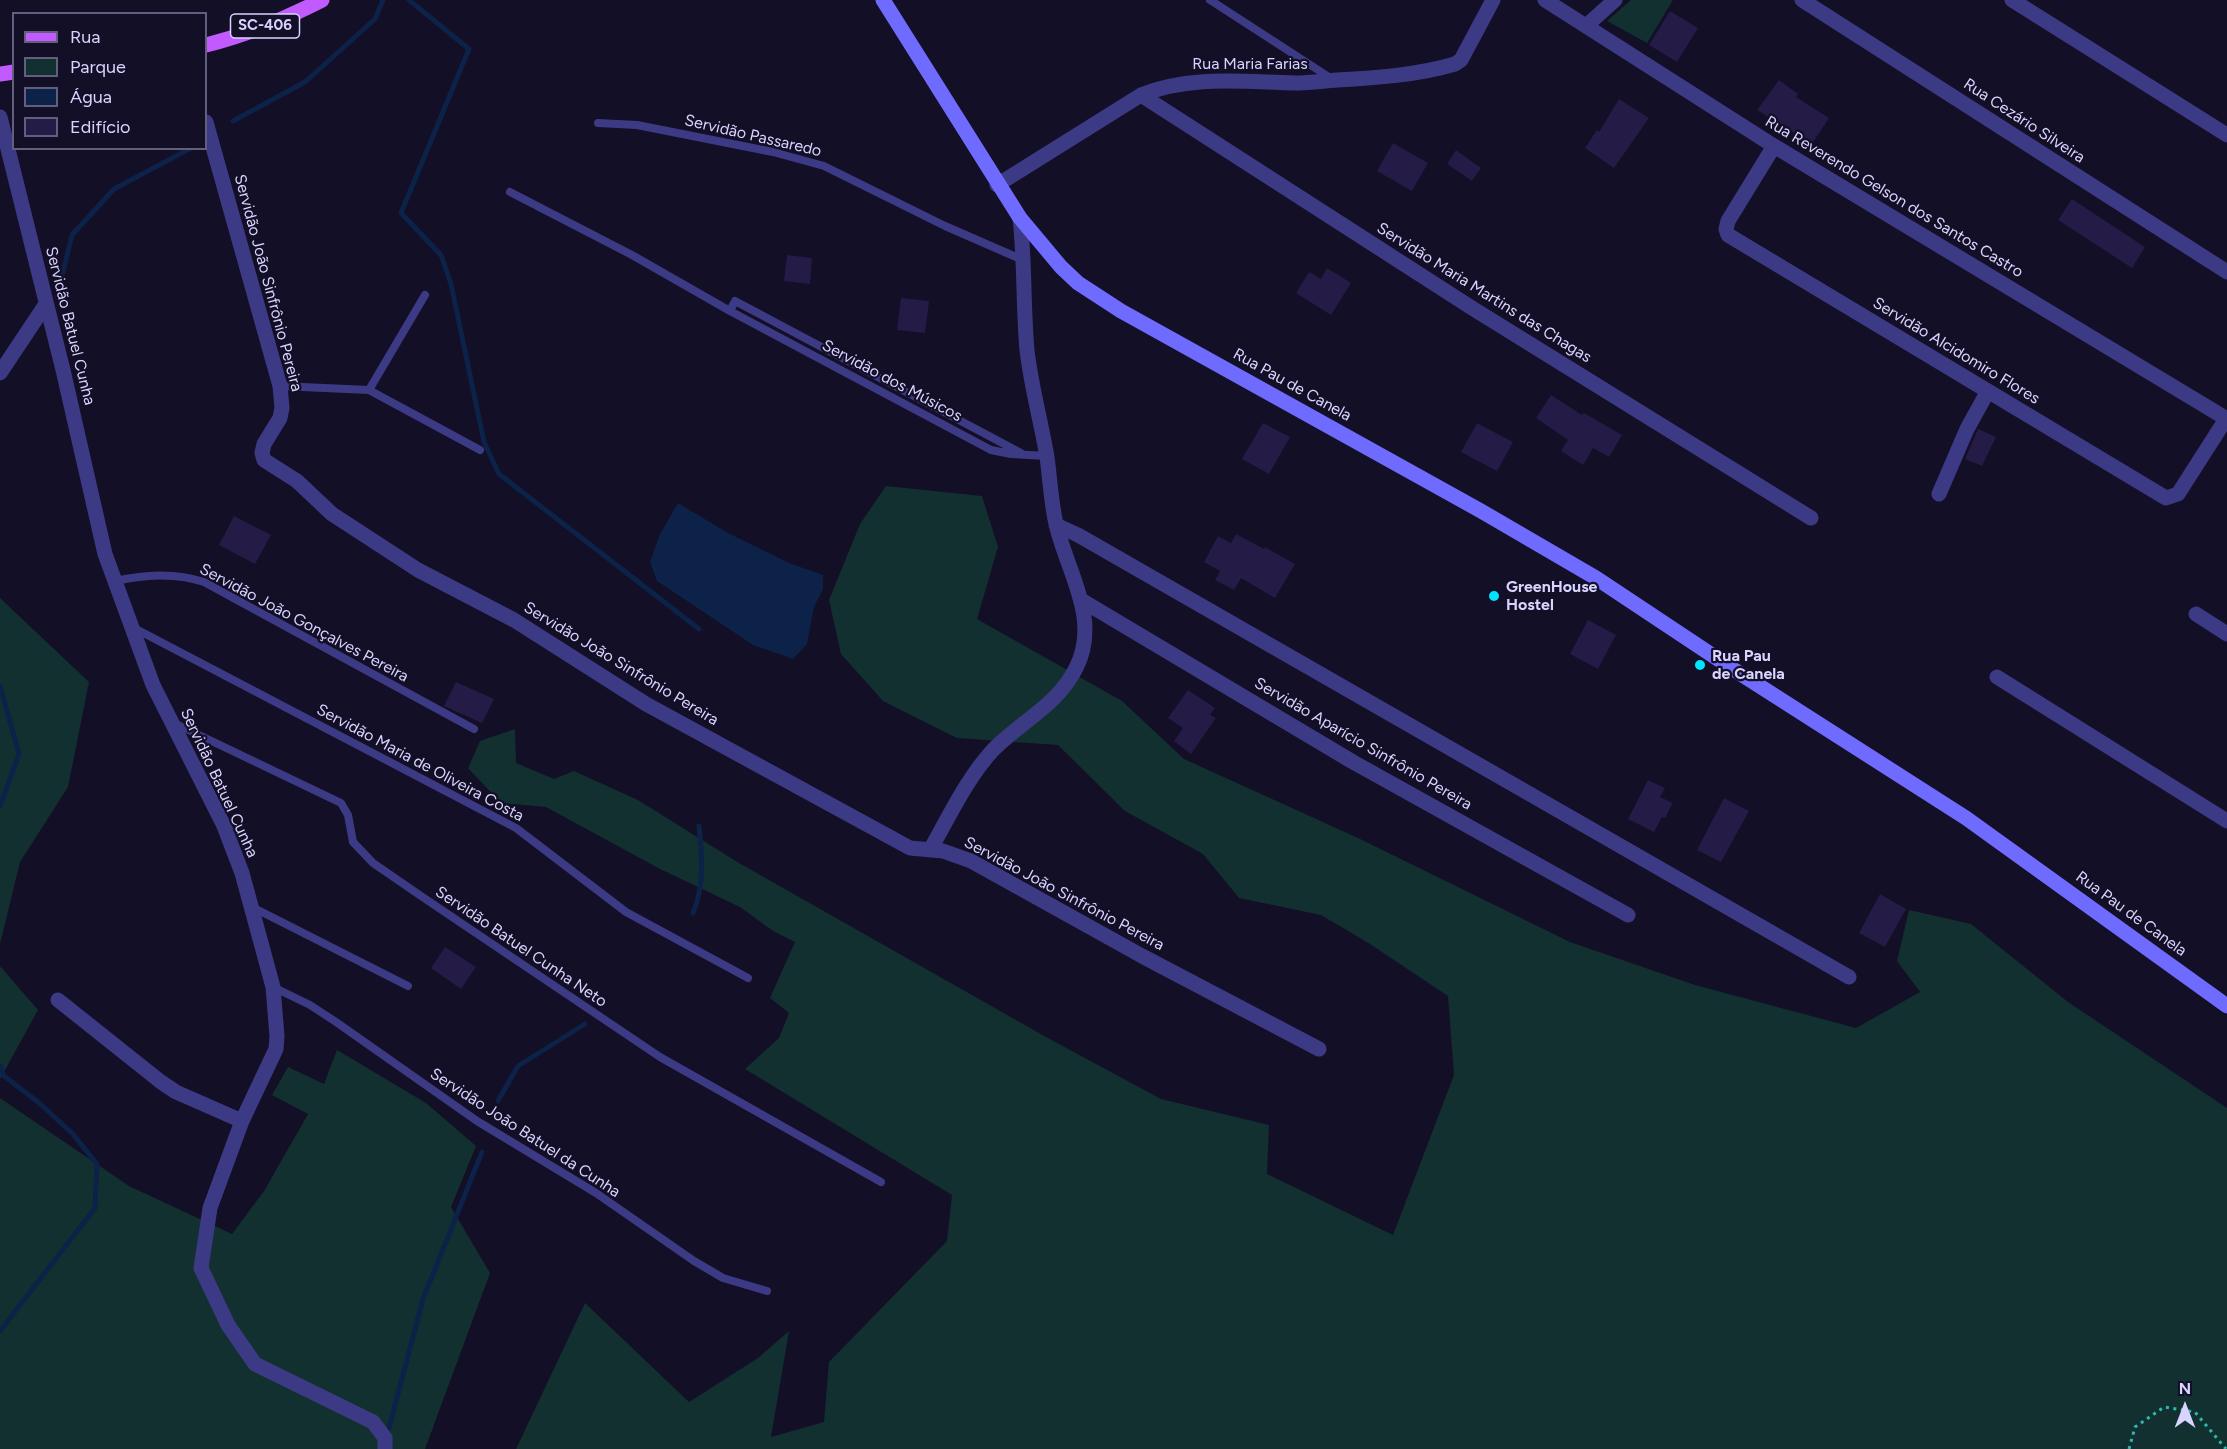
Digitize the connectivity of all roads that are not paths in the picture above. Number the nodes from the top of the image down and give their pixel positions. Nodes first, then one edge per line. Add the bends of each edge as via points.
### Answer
1 (322, 0) edge
2 (883, 0) edge
3 (1210, 0) edge
4 (1493, 0) edge
5 (1545, 0) edge
6 (1615, 0) edge
7 (1802, 0) edge
8 (2012, 0) edge
9 (1586, 26) junction
10 (207, 45) edge
11 (1334, 80) junction
12 (1141, 94) junction
13 (0, 117) edge
14 (598, 123) dead end
15 (207, 126) edge
16 (2227, 135) edge
17 (1774, 146) junction
18 (997, 185) junction
19 (510, 192) dead end
20 (1020, 218) junction
21 (1024, 261) junction
22 (2227, 272) edge
23 (425, 295) dead end
24 (46, 304) junction
25 (730, 311) junction
26 (830, 351) junction
27 (825, 361) junction
28 (0, 373) edge
29 (876, 376) junction
30 (280, 386) junction
31 (871, 386) junction
32 (369, 390) junction
33 (1988, 391) junction
34 (2226, 419) edge
35 (480, 450) dead end
36 (1025, 455) junction
37 (1047, 456) junction
38 (1939, 494) dead end
39 (1811, 518) dead end
40 (1056, 525) junction
41 (114, 581) junction
42 (1082, 600) junction
43 (2196, 614) dead end
44 (130, 626) junction
45 (2227, 634) edge
46 (1997, 677) dead end
47 (170, 721) junction
48 (474, 729) dead end
49 (2227, 821) edge
50 (930, 850) junction
51 (252, 907) junction
52 (1628, 915) dead end
53 (1849, 977) dead end
54 (748, 978) dead end
55 (408, 986) dead end
56 (273, 987) junction
57 (58, 1000) dead end
58 (2227, 1006) edge
59 (1319, 1049) dead end
60 (243, 1121) junction
61 (881, 1182) dead end
62 (767, 1291) dead end
63 (385, 1449) edge

1 - 10 main road, SC-406 via 264,26
2 - 18 street, Rua Pau de Canela
3 - 11 lane
4 - 11 street, Rua Maria Farias via 1461,60 1455,64
5 - 9 street, Rua Reverendo Gelson dos Santos Castro
6 - 9 street
7 - 22 street, Rua Cezário Silveira
8 - 16 street
9 - 17 street, Rua Reverendo Gelson dos Santos Castro
11 - 12 street, Rua Maria Farias via 1197,81
12 - 18 street, Rua Maria Farias
12 - 39 street, Servidão Maria Martins das Chagas via 1472,308
13 - 24 street, Servidão Batuel Cunha
14 - 21 lane, Servidão Passaredo via 637,125 824,166
15 - 30 street, Servidão João Sinfrônio Pereira
17 - 33 street, Servidão Alcidomiro Flores via 1728,221 1728,236
17 - 34 street, Rua Reverendo Gelson dos Santos Castro
18 - 20 street, Rua Pau de Canela
19 - 25 lane, Servidão dos Músicos
20 - 21 street
20 - 58 street, Rua Pau de Canela via 1061,267 1098,298 1596,578 1966,818
21 - 37 street via 1027,350
23 - 32 lane
24 - 28 street
24 - 41 street, Servidão Batuel Cunha via 96,521
25 - 26 lane via 735,301
25 - 27 lane, Servidão dos Músicos
26 - 27 lane
26 - 29 lane
27 - 31 lane, Servidão dos Músicos
29 - 31 lane
29 - 36 lane
30 - 32 lane
30 - 50 street, Servidão João Sinfrônio Pereira via 280,418 264,444 264,460 297,481 332,514 418,570 514,620 646,704 910,848
31 - 36 lane, Servidão dos Músicos via 991,450
32 - 35 lane
33 - 34 street, Servidão Alcidomiro Flores via 2166,498 2178,494
33 - 38 street
36 - 37 lane, Servidão dos Músicos
37 - 40 street
40 - 42 street
40 - 53 street
41 - 44 street, Servidão Batuel Cunha
41 - 48 lane, Servidão João Gonçalves Pereira via 148,574 188,576 204,582
42 - 50 street via 1083,650 1066,686 993,750
42 - 52 street, Servidão Aparício Sinfrônio Pereira via 1353,762
43 - 45 street
44 - 47 street, Servidão Batuel Cunha
44 - 54 lane, Servidão Maria de Oliveira Costa via 516,828 627,912
46 - 49 street
47 - 51 street, Servidão Batuel Cunha via 224,826
47 - 61 lane, Servidão Batuel Cunha Neto via 341,803 348,815 352,842 373,863 660,1057
50 - 59 street, Servidão João Sinfrônio Pereira via 971,861
51 - 55 lane
51 - 56 street, Servidão Batuel Cunha
56 - 60 street, Servidão Batuel Cunha via 276,1049
56 - 62 lane, Servidão João Batuel da Cunha via 327,1016 477,1121 596,1193 694,1262 723,1278
57 - 60 street via 176,1092
60 - 63 street, Servidão Batuel Cunha via 210,1208 201,1268 228,1325 255,1364 373,1422 385,1438

